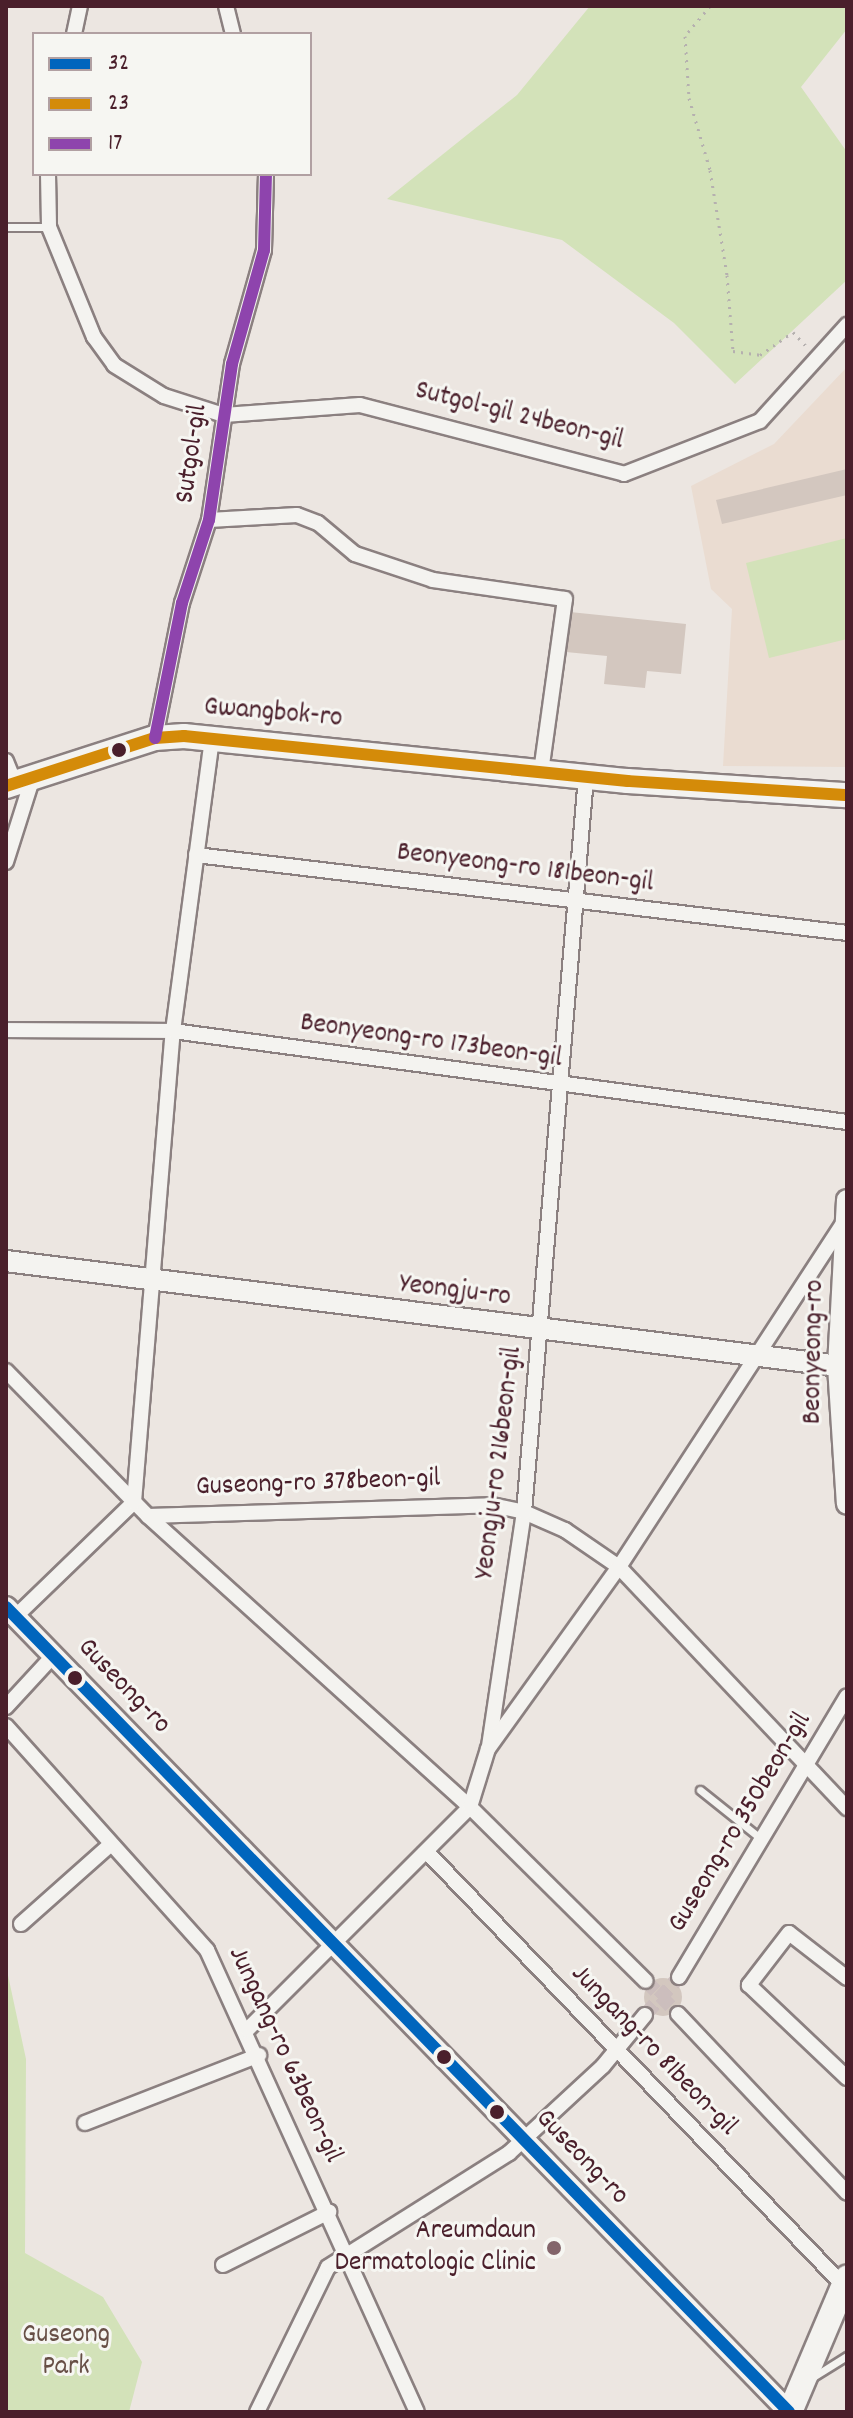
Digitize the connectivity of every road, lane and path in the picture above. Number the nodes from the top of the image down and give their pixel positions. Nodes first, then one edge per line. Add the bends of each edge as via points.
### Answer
1 (80, 6) edge
2 (226, 6) edge
3 (710, 6) edge
4 (74, 32) edge
5 (232, 32) edge
6 (48, 176) edge
7 (266, 176) edge
8 (6, 227) edge
9 (49, 227) junction
10 (847, 325) edge
11 (817, 357) junction
12 (224, 415) junction
13 (209, 520) junction
14 (155, 738) junction
15 (212, 738) junction
16 (541, 771) junction
17 (586, 776) junction
18 (15, 777) edge
19 (847, 795) edge
20 (196, 855) junction
21 (6, 862) edge
22 (576, 902) junction
23 (847, 933) edge
24 (6, 1030) edge
25 (173, 1031) junction
26 (561, 1087) junction
27 (847, 1122) edge
28 (847, 1200) edge
29 (846, 1218) edge
30 (6, 1261) edge
31 (149, 1280) junction
32 (541, 1331) junction
33 (755, 1355) junction
34 (842, 1366) edge
35 (6, 1371) edge
36 (134, 1502) junction
37 (847, 1504) edge
38 (524, 1512) junction
39 (148, 1516) junction
40 (619, 1567) junction
41 (11, 1612) edge
42 (53, 1656) junction
43 (847, 1696) edge
44 (6, 1707) edge
45 (6, 1726) edge
46 (488, 1749) junction
47 (808, 1763) junction
48 (700, 1790) dead end
49 (470, 1807) junction
50 (847, 1808) edge
51 (760, 1838) junction
52 (111, 1844) junction
53 (426, 1851) junction
54 (21, 1924) dead end
55 (333, 1943) junction
56 (679, 1977) tunnel mouth
57 (847, 1978) edge
58 (646, 1981) tunnel mouth
59 (678, 2014) tunnel mouth
60 (645, 2015) tunnel mouth
61 (247, 2030) junction
62 (615, 2052) junction
63 (259, 2055) junction
64 (847, 2078) edge
65 (85, 2123) dead end
66 (524, 2140) junction
67 (847, 2193) edge
68 (329, 2212) junction
69 (348, 2253) junction
70 (223, 2265) dead end
71 (845, 2282) edge
72 (847, 2356) edge
73 (805, 2383) junction
74 (257, 2412) edge
75 (417, 2412) edge
76 (790, 2412) edge

1 - 4 street
2 - 5 street
3 - 11 path via 685,36 689,98 710,170 733,351 760,355 793,332
6 - 9 street
7 - 12 street, Sutgol-gil via 264,250
8 - 9 lane
9 - 12 street via 94,337 114,365 164,396
10 - 11 street, Sutgol-gil 24beon-gil
11 - 12 street, Sutgol-gil 24beon-gil via 760,421 624,474 360,405
12 - 13 street, Sutgol-gil
13 - 14 street, Sutgol-gil via 182,603
13 - 16 street via 297,515 318,523 355,554 433,580 565,599
14 - 15 main road, Gwangbok-ro
14 - 18 main road, Gwangbok-ro
15 - 16 main road, Gwangbok-ro
15 - 20 street
16 - 17 main road, Gwangbok-ro
17 - 19 main road, Gwangbok-ro
17 - 22 street, Yeongju-ro 216beon-gil
18 - 21 street
20 - 22 street, Beonyeong-ro 181beon-gil
20 - 25 street
22 - 23 street, Beonyeong-ro 181beon-gil
22 - 26 street, Yeongju-ro 216beon-gil
24 - 25 street, Beonyeong-ro 173beon-gil
25 - 26 street, Beonyeong-ro 173beon-gil
25 - 31 street
26 - 27 street, Beonyeong-ro 173beon-gil
26 - 32 street, Yeongju-ro 216beon-gil
28 - 29 street, Beonyeong-ro
29 - 33 street
29 - 34 street, Beonyeong-ro
30 - 31 street, Yeongju-ro
31 - 32 street, Yeongju-ro
31 - 36 street
32 - 33 street, Yeongju-ro
32 - 38 street, Yeongju-ro 216beon-gil
33 - 34 street, Yeongju-ro
33 - 40 street
34 - 37 street, Beonyeong-ro
35 - 36 street
36 - 39 street
36 - 41 street
38 - 39 street, Guseong-ro 378beon-gil via 492,1505
38 - 40 street, Guseong-ro 378beon-gil via 565,1530
38 - 46 street, Yeongju-ro 216beon-gil
39 - 49 street
40 - 46 street
40 - 47 street, Guseong-ro 378beon-gil
41 - 42 street, Guseong-ro
42 - 44 street
42 - 55 street, Guseong-ro
43 - 47 street, Guseong-ro 350beon-gil
45 - 52 street, Jungang-ro 63beon-gil
46 - 49 street
47 - 50 street, Guseong-ro 378beon-gil
47 - 51 street, Guseong-ro 350beon-gil
48 - 51 lane
49 - 53 street
49 - 58 street
51 - 56 street, Guseong-ro 350beon-gil
52 - 54 street
52 - 61 street, Jungang-ro 63beon-gil via 207,1950
53 - 55 street
53 - 62 street, Jungang-ro 81beon-gil
55 - 61 street
55 - 66 street, Guseong-ro
57 - 64 street via 789,1933 749,1985
59 - 67 street
60 - 62 street
61 - 63 street, Jungang-ro 63beon-gil
62 - 66 street
62 - 71 street, Jungang-ro 81beon-gil
63 - 65 street
63 - 68 street, Jungang-ro 63beon-gil
66 - 69 street
66 - 76 street, Guseong-ro
68 - 69 street, Jungang-ro 63beon-gil
68 - 70 street
69 - 74 street via 328,2267
69 - 75 street, Jungang-ro 63beon-gil
71 - 73 main road
72 - 73 lane
73 - 76 main road

